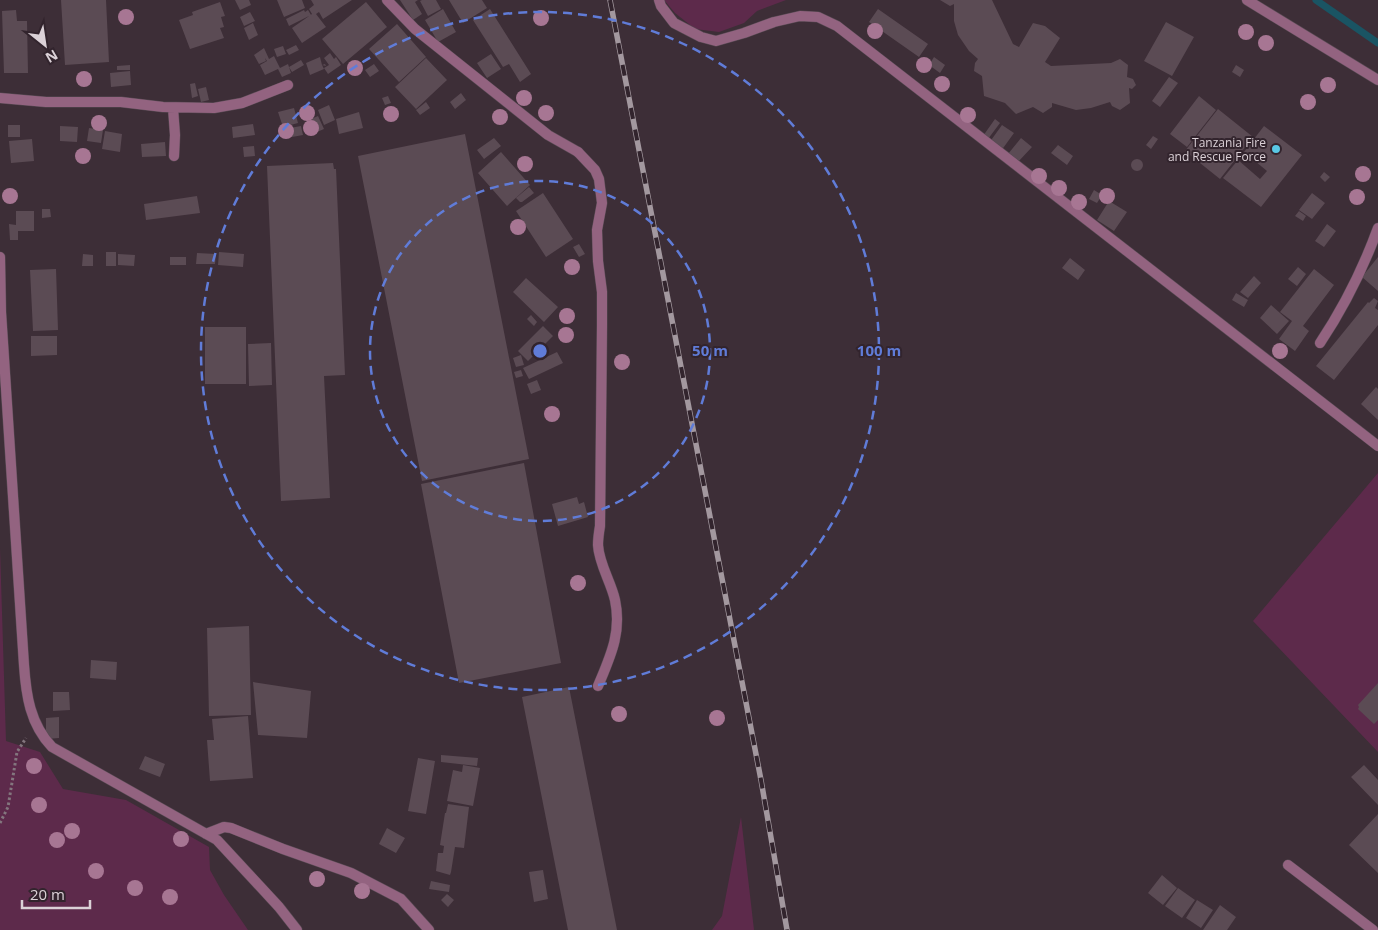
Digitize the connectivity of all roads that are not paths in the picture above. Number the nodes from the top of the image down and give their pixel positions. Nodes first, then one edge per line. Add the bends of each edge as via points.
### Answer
1 (387, 0) edge
2 (659, 0) edge
3 (1247, 0) edge
4 (1378, 80) edge
5 (288, 85) dead end
6 (0, 98) edge
7 (173, 108) junction
8 (174, 156) dead end
9 (1378, 228) edge
10 (0, 257) edge
11 (1320, 343) dead end
12 (1378, 446) edge
13 (598, 686) dead end
14 (206, 834) junction
15 (1288, 865) dead end
16 (297, 930) edge
17 (429, 930) edge
18 (1373, 930) edge

1 - 13 street via 415,29 548,135 578,152 599,178 602,203 597,230 602,317 598,545 615,601 617,622 616,639
2 - 12 street via 674,23 716,41 800,16 818,17 837,26
3 - 4 street
5 - 7 street via 242,103 214,108
6 - 7 street via 121,102
7 - 8 street
9 - 11 street via 1344,305
10 - 14 street via 1,312 29,708 52,747
14 - 16 street via 217,840
14 - 17 street via 224,827 231,828 351,873 401,899
15 - 18 street

